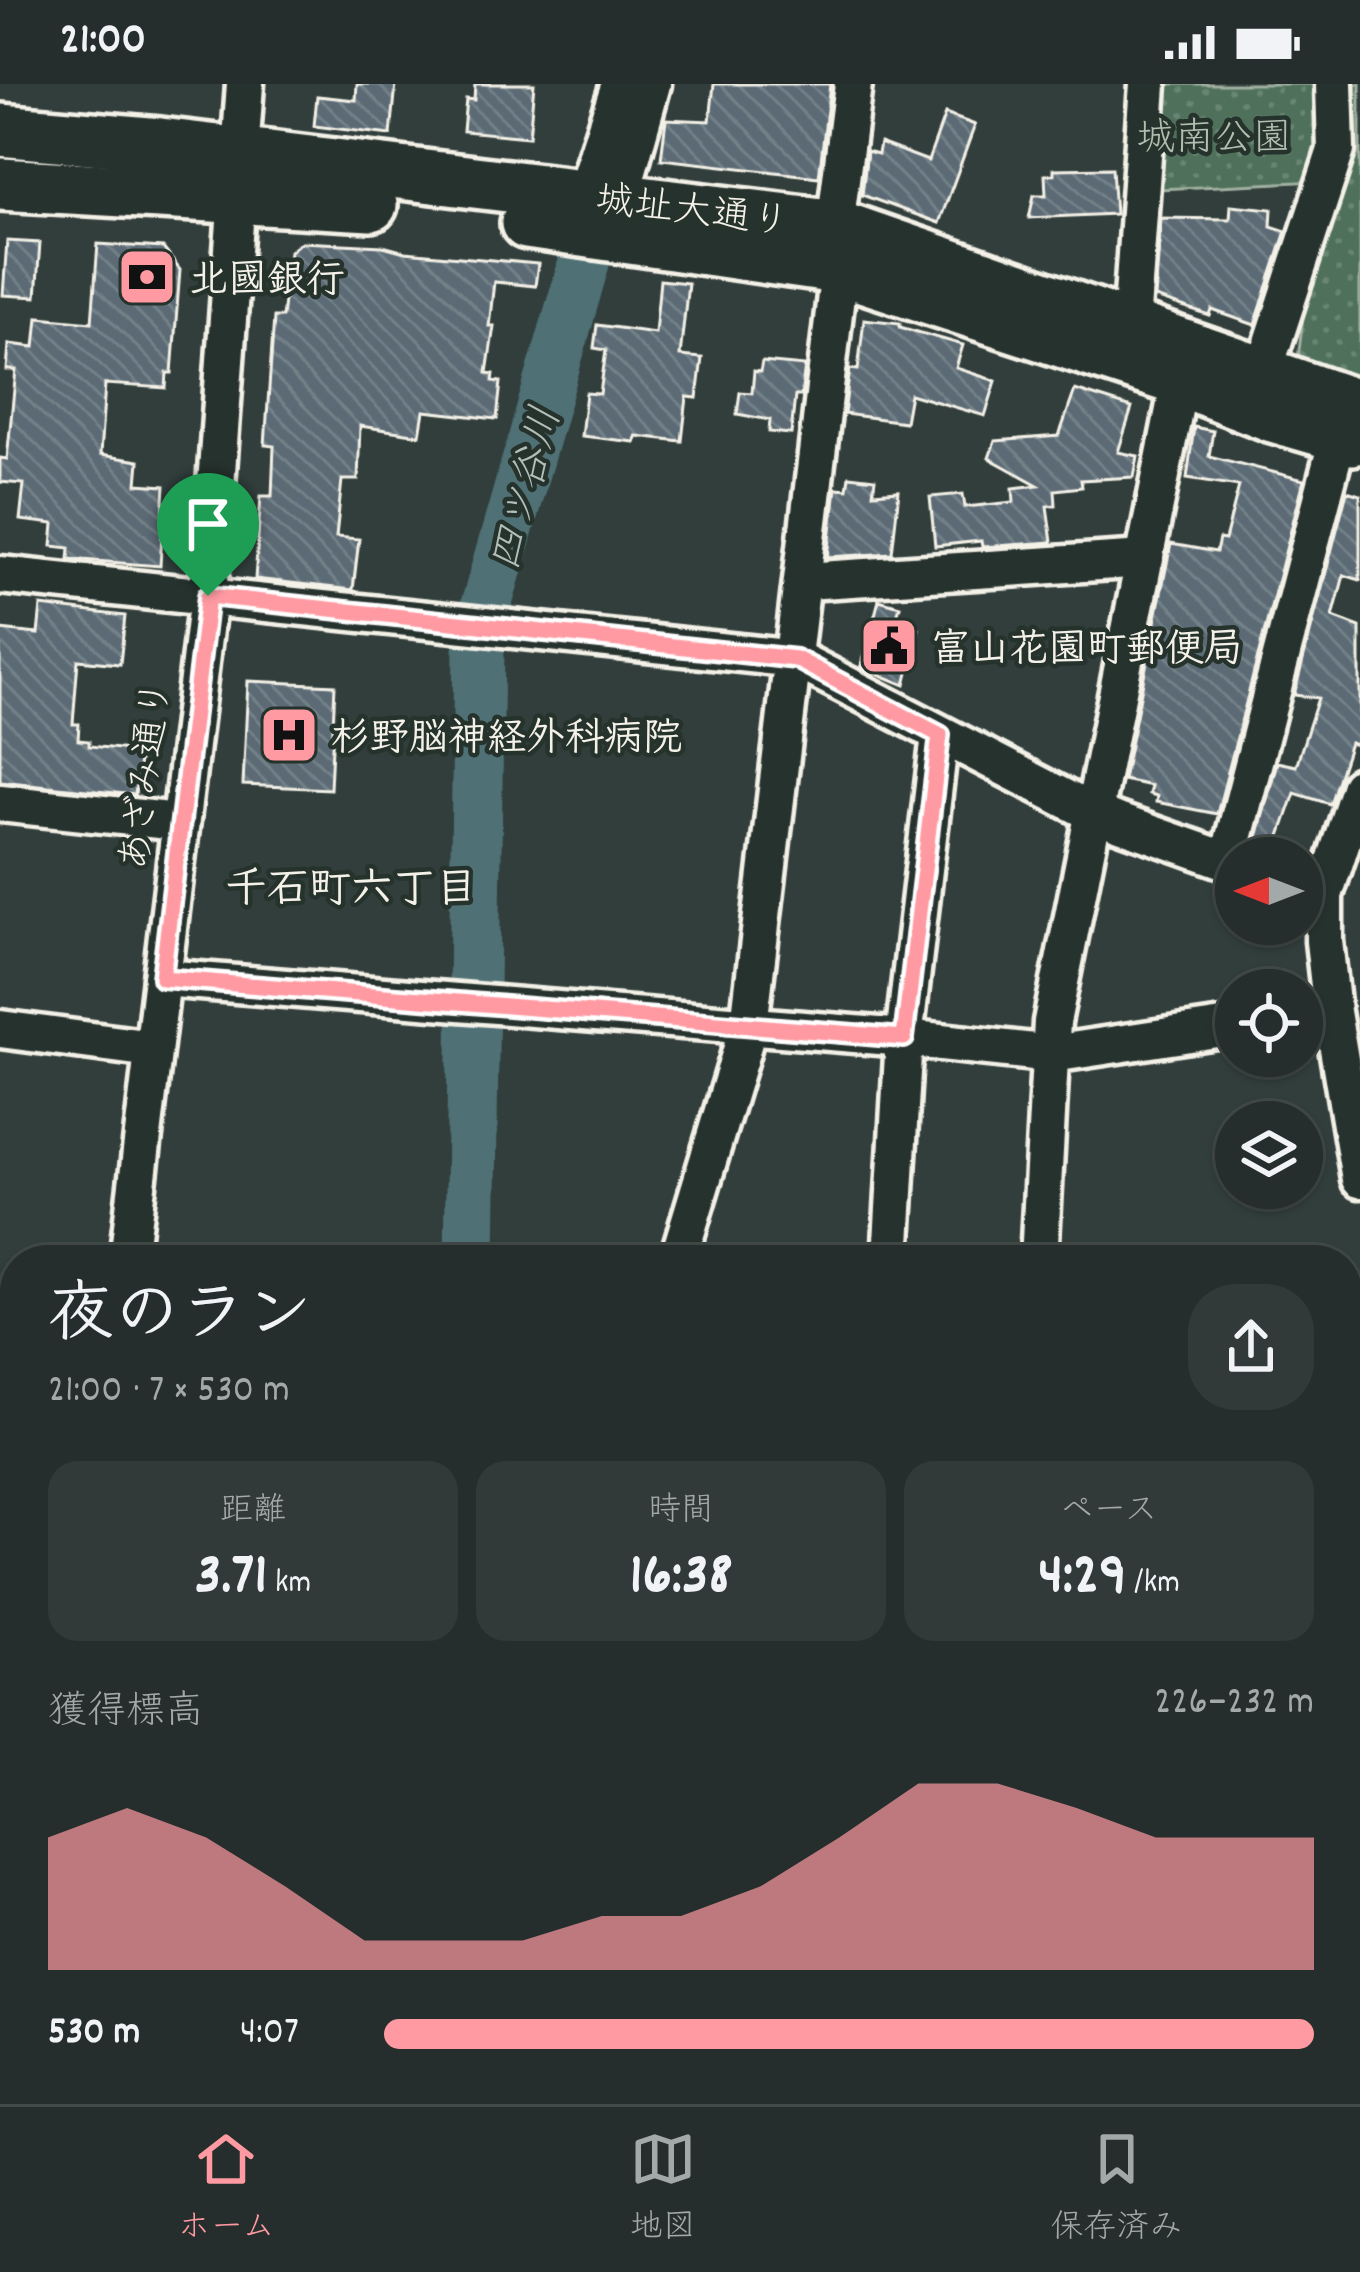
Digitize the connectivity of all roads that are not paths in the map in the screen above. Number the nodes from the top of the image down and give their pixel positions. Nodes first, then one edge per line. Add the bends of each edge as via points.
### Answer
1 (245, 84) edge
2 (620, 84) edge
3 (652, 84) edge
4 (853, 84) edge
5 (1148, 84) edge
6 (1334, 84) edge
7 (0, 130) edge
8 (237, 176) junction
9 (0, 184) edge
10 (600, 209) junction
11 (838, 247) junction
12 (1131, 326) junction
13 (1263, 373) junction
14 (1180, 380) junction
15 (1353, 428) edge
16 (1145, 559) junction
17 (0, 575) edge
18 (805, 580) junction
19 (208, 596) junction
20 (796, 659) junction
21 (940, 735) junction
22 (1360, 786) edge
23 (0, 803) edge
24 (1095, 814) junction
25 (178, 822) junction
26 (1239, 837) edge
27 (1215, 856) edge
28 (1323, 869) edge
29 (1323, 894) edge
30 (1360, 907) edge
31 (1323, 936) edge
32 (1321, 969) edge
33 (162, 978) junction
34 (749, 1025) junction
35 (0, 1029) edge
36 (1215, 1030) edge
37 (1323, 1037) edge
38 (904, 1038) junction
39 (152, 1049) junction
40 (1052, 1054) junction
41 (1360, 1179) edge
42 (130, 1245) edge
43 (683, 1245) edge
44 (891, 1245) edge
45 (1040, 1245) edge

1 - 8 street, あざみ通り
2 - 10 street
3 - 10 street
4 - 11 street
5 - 12 street
6 - 13 street via 1336,150
7 - 8 highway, 城址大通り
8 - 9 highway, 城址大通り
8 - 10 highway, 城址大通り via 300,199
8 - 19 street, あざみ通り
10 - 11 highway, 城址大通り
11 - 12 highway, 城址大通り
11 - 14 highway, 城址大通り
11 - 18 street
12 - 13 highway, 城址大通り
13 - 15 highway, 城址大通り
14 - 15 highway, 城址大通り via 1273,416
14 - 16 street
15 - 26 street
16 - 18 street
16 - 24 street
17 - 19 street
18 - 20 street
19 - 20 street
19 - 25 street, あざみ通り
20 - 21 street
20 - 34 street
21 - 24 street
21 - 38 street
22 - 28 street
23 - 25 street
24 - 27 street
24 - 40 street
25 - 33 street, あざみ通り
29 - 30 street
31 - 32 street
33 - 34 street
33 - 39 street, あざみ通り
34 - 38 street
34 - 43 street
35 - 39 street
36 - 40 street
37 - 41 street
38 - 40 street
38 - 44 street
39 - 42 street, あざみ通り
40 - 45 street

